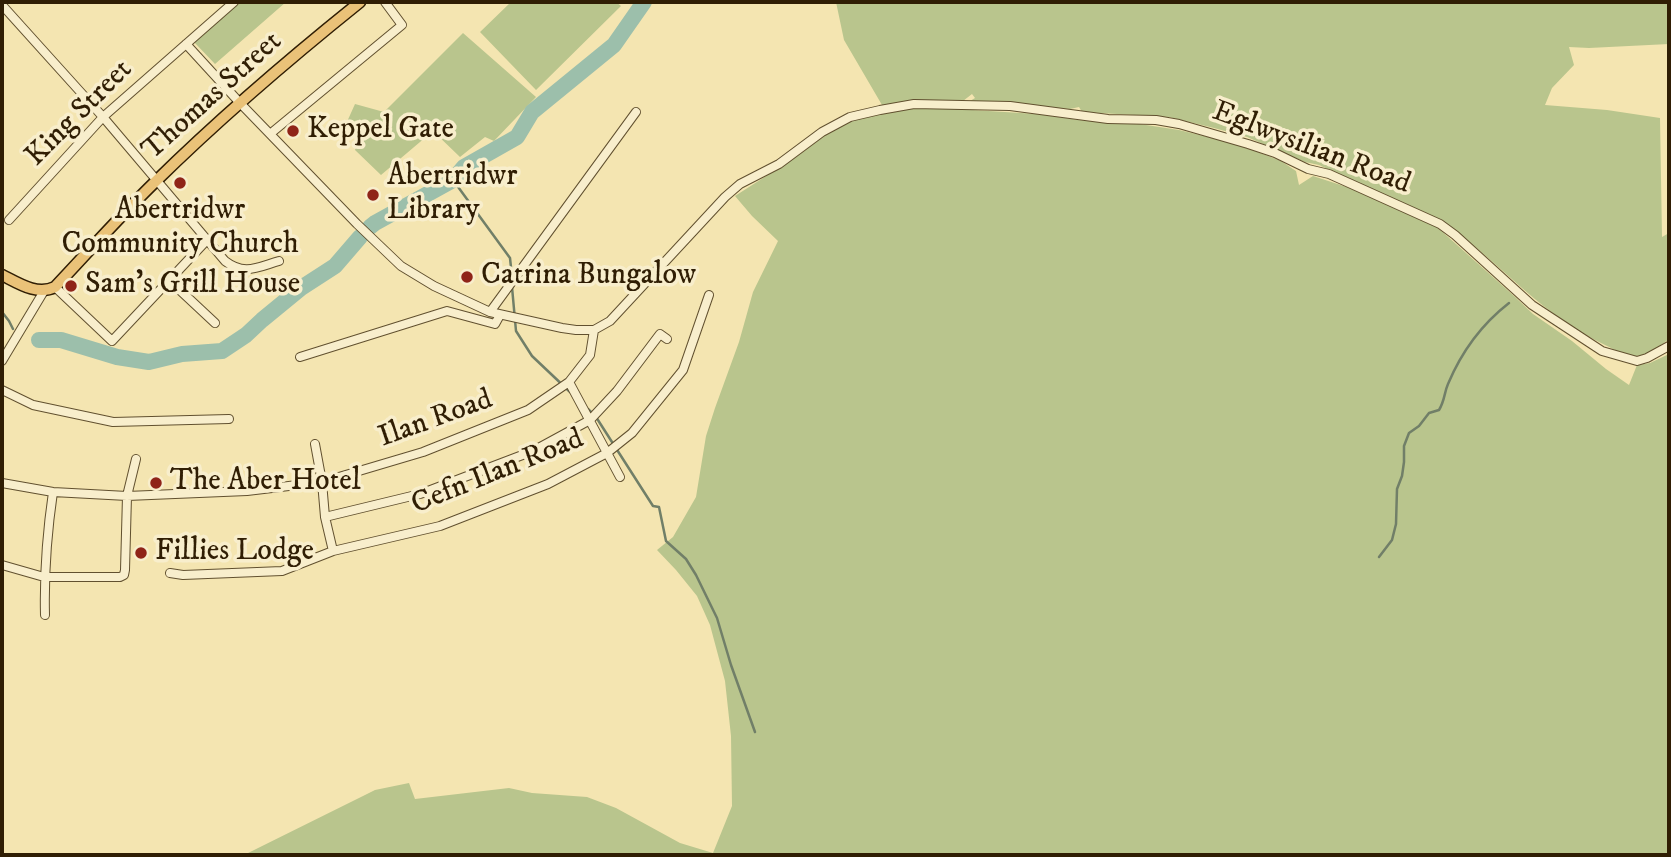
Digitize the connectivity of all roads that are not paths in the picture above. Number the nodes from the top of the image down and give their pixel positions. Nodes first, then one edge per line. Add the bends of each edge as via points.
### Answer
1 (234, 2) edge
2 (360, 2) edge
3 (385, 2) edge
4 (2, 5) edge
5 (186, 44) junction
6 (240, 103) junction
7 (636, 112) dead end
8 (103, 117) junction
9 (270, 134) junction
10 (157, 180) junction
11 (9, 220) dead end
12 (207, 240) junction
13 (279, 261) dead end
14 (2, 275) edge
15 (169, 280) junction
16 (50, 289) junction
17 (709, 295) dead end
18 (490, 312) junction
19 (500, 315) junction
20 (215, 323) dead end
21 (594, 330) junction
22 (667, 339) dead end
23 (1669, 346) edge
24 (300, 357) dead end
25 (2, 361) edge
26 (569, 382) junction
27 (2, 390) edge
28 (229, 419) dead end
29 (590, 420) junction
30 (316, 444) dead end
31 (607, 453) junction
32 (136, 460) dead end
33 (620, 477) dead end
34 (322, 482) junction
35 (2, 483) edge
36 (53, 492) junction
37 (127, 496) junction
38 (325, 517) junction
39 (333, 551) junction
40 (2, 565) edge
41 (170, 573) dead end
42 (44, 577) junction
43 (44, 615) dead end

1 - 5 street, King Street
2 - 6 main road, Thomas Street
3 - 9 street via 402,25
4 - 8 street
5 - 6 street
5 - 8 street, King Street
6 - 9 street
6 - 10 main road, Thomas Street
7 - 18 street
8 - 10 street
8 - 11 street, King Street
9 - 18 street via 401,266
10 - 12 street
10 - 16 main road, Thomas Street
12 - 13 street via 233,268 247,271
12 - 15 street
14 - 16 main road via 33,289
15 - 16 street via 113,341
15 - 20 street
16 - 25 street
17 - 31 street, Cefn Ilan Road via 683,370 632,433
18 - 19 street
19 - 21 street
19 - 24 street via 495,324 447,312
21 - 23 street, Eglwysilian Road via 610,321 740,184 849,117 915,104 1010,106 1108,119 1156,120 1248,144 1440,224 1532,305 1602,351 1637,361
21 - 26 street, Ilan Road via 590,355
22 - 29 street via 660,334
26 - 29 street
26 - 34 street, Ilan Road via 528,410 423,452
27 - 28 street via 33,405 113,422
29 - 31 street
29 - 38 street via 533,451 420,494
30 - 34 street
31 - 33 street
31 - 39 street, Cefn Ilan Road via 548,484 440,526
32 - 37 street
34 - 37 street, Ilan Road via 247,491
34 - 38 street
35 - 36 street, Ilan Road
36 - 37 street, Ilan Road
36 - 42 street
37 - 42 street via 124,575
38 - 39 street
39 - 41 street, Cefn Ilan Road via 282,571
40 - 42 street
42 - 43 street

